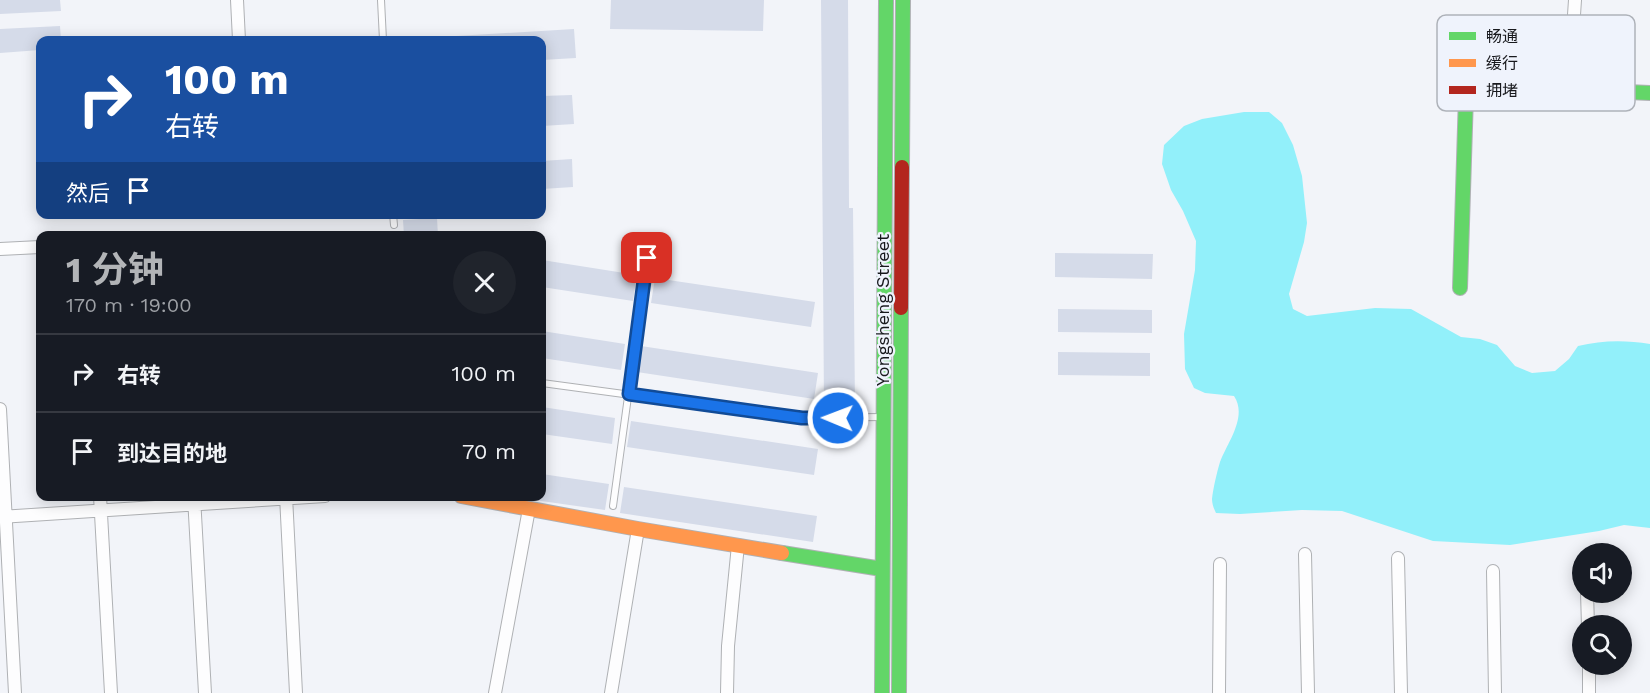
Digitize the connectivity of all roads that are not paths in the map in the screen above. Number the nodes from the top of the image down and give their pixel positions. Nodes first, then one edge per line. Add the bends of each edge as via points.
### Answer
1 (237, 0) edge
2 (381, 0) edge
3 (886, 0) edge
4 (903, 0) edge
5 (1575, 0) edge
6 (1574, 15) edge
7 (239, 36) edge
8 (383, 36) edge
9 (1635, 92) edge
10 (1650, 93) edge
11 (1466, 111) edge
12 (393, 219) edge
13 (394, 225) dead end
14 (36, 247) edge
15 (0, 249) edge
16 (647, 258) dead end
17 (1460, 288) dead end
18 (546, 384) edge
19 (629, 394) junction
20 (0, 409) edge
21 (883, 417) junction
22 (100, 501) edge
23 (194, 501) edge
24 (286, 501) edge
25 (488, 501) edge
26 (613, 506) dead end
27 (530, 509) junction
28 (101, 510) junction
29 (3, 516) edge
30 (638, 529) junction
31 (738, 545) junction
32 (1305, 554) dead end
33 (1398, 558) dead end
34 (1220, 564) dead end
35 (882, 569) junction
36 (1493, 571) dead end
37 (1588, 675) edge
38 (15, 693) edge
39 (111, 693) edge
40 (205, 693) edge
41 (296, 693) edge
42 (495, 693) edge
43 (611, 693) edge
44 (727, 693) edge
45 (882, 693) edge
46 (899, 693) edge
47 (1219, 693) edge
48 (1308, 693) edge
49 (1401, 693) edge
50 (1495, 693) edge
51 (1589, 693) edge

1 - 7 street
2 - 8 lane
3 - 21 main road, Yongsheng Street
4 - 46 main road, Yongsheng Street
5 - 6 street
9 - 10 main road
11 - 17 main road
12 - 13 lane
14 - 15 street
16 - 19 lane
18 - 19 lane
19 - 21 lane via 802,418
19 - 26 lane
20 - 29 street
21 - 35 main road, Yongsheng Street
22 - 28 street
23 - 28 street
23 - 40 street
24 - 41 street
25 - 27 main road
27 - 30 main road
27 - 42 street
28 - 29 street
28 - 39 street
29 - 38 street
30 - 31 main road
30 - 43 street
31 - 35 main road
31 - 44 street
32 - 48 street
33 - 49 street
34 - 47 street
35 - 45 main road, Yongsheng Street
36 - 50 street
37 - 51 street

